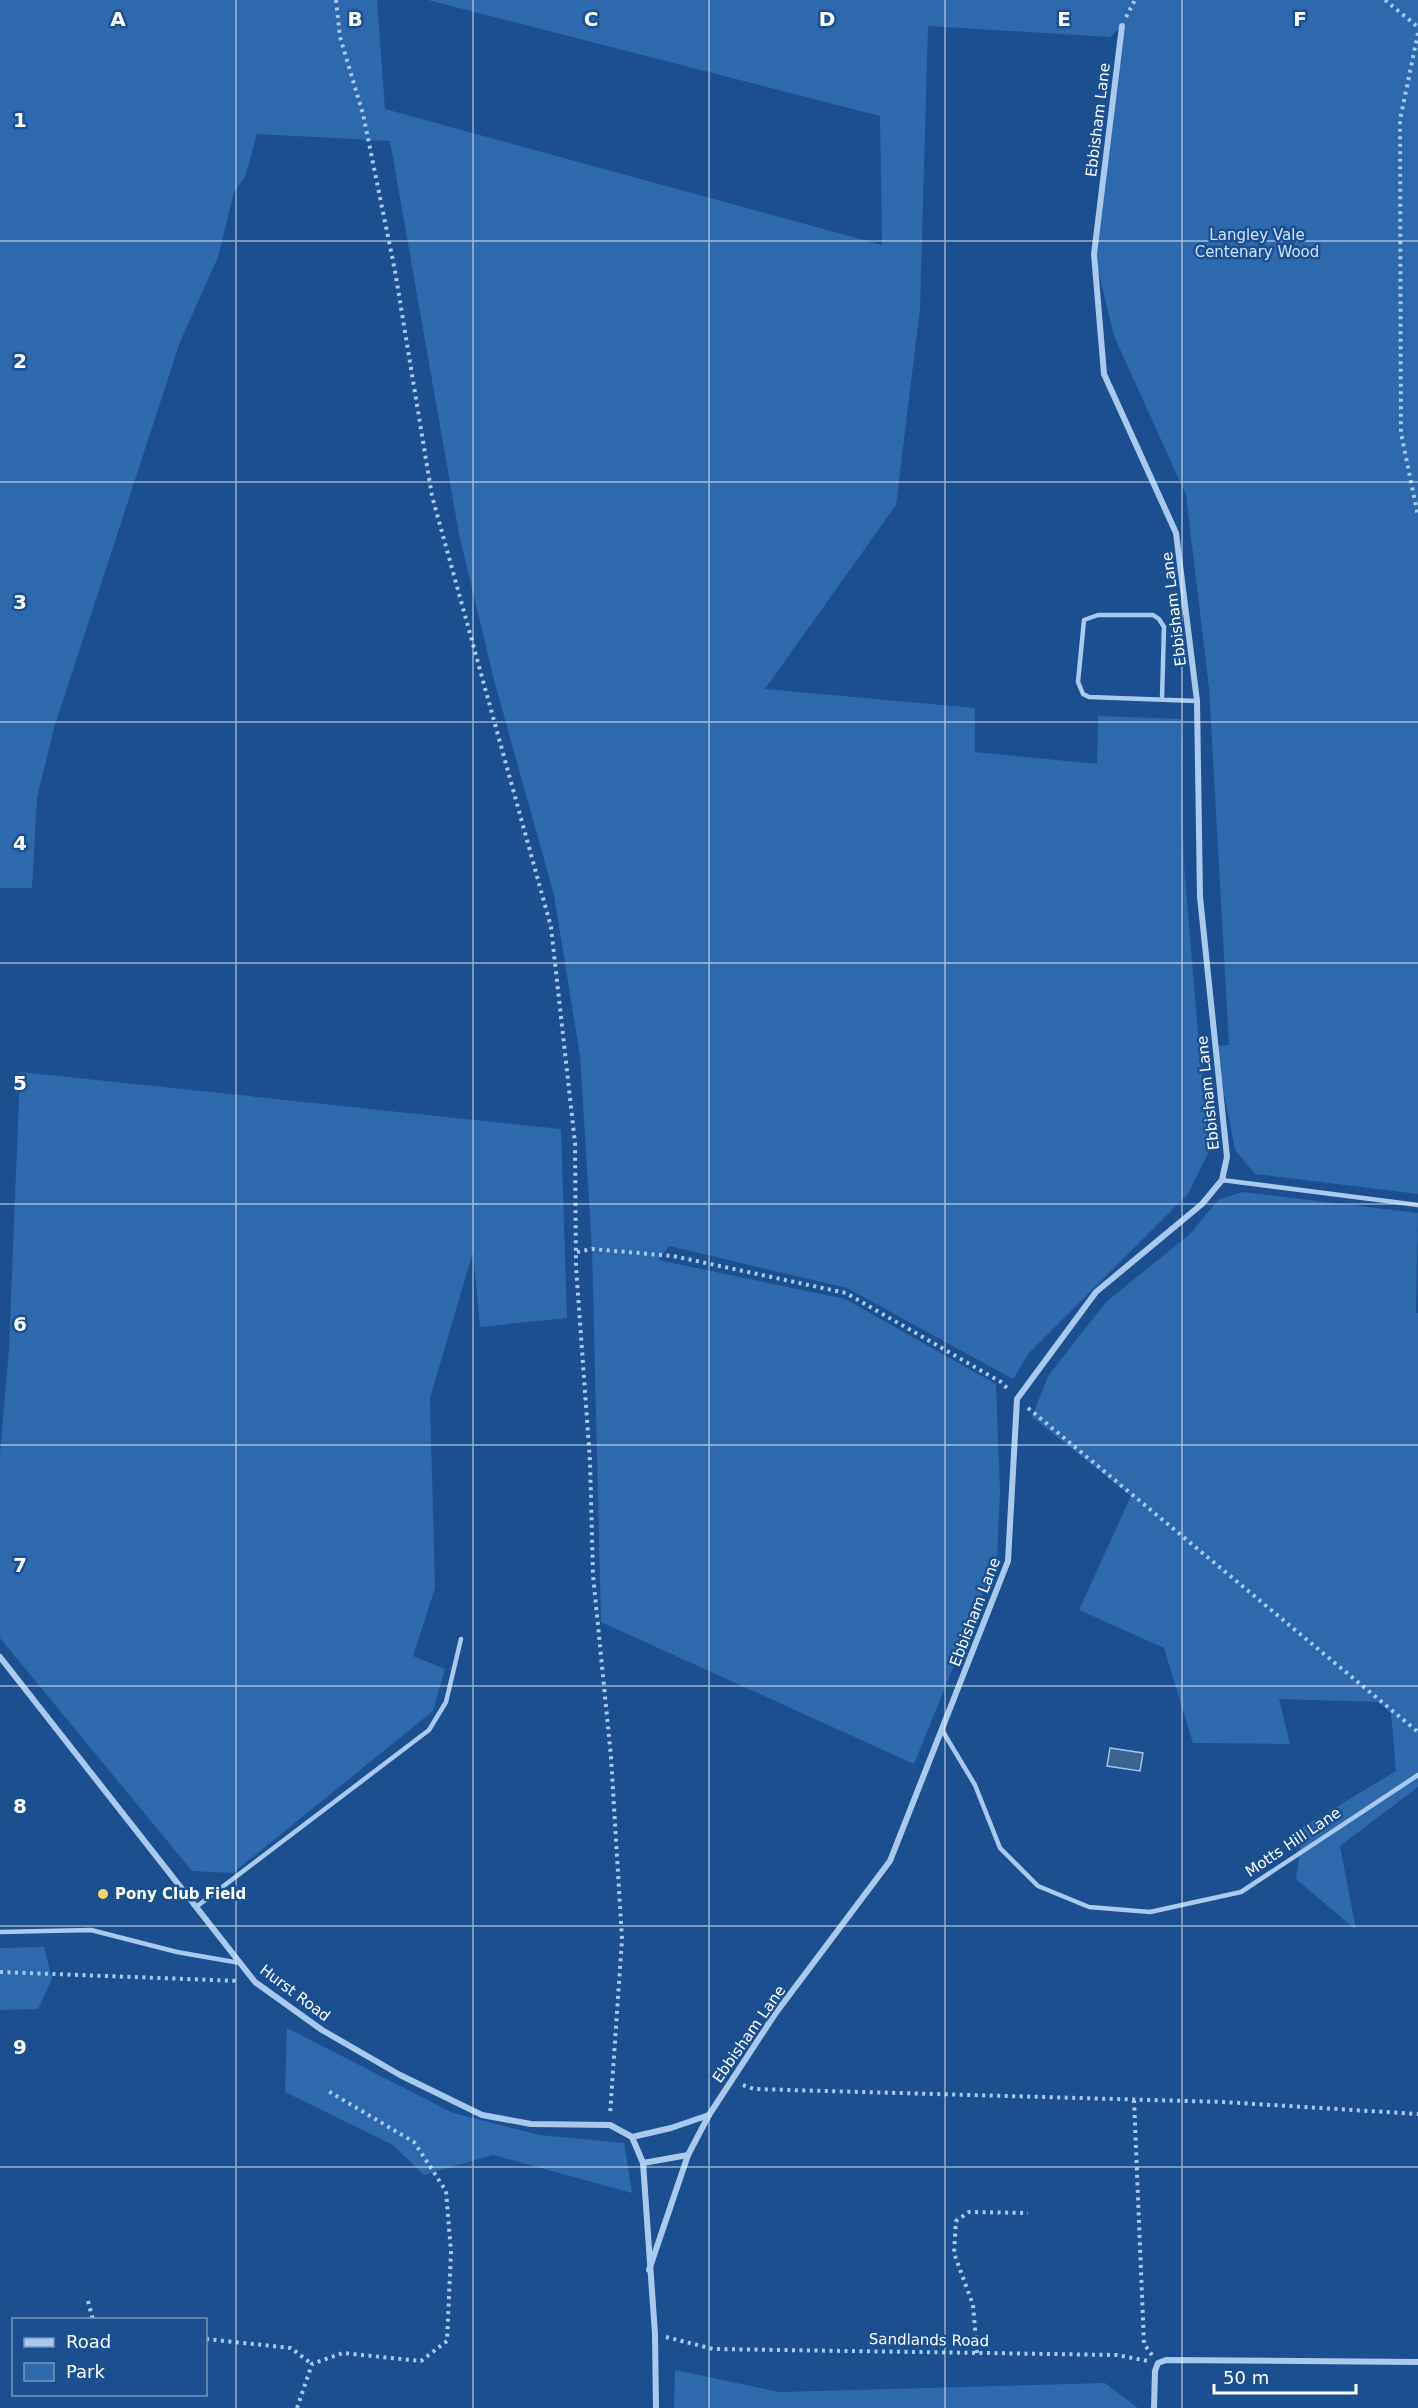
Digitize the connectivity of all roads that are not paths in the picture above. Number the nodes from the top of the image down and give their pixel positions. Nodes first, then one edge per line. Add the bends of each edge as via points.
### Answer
1 (1122, 26) road end
2 (1162, 699) junction
3 (1197, 700) junction
4 (1222, 1180) junction
5 (1418, 1205) edge
6 (461, 1639) dead end
7 (0, 1657) edge
8 (942, 1730) junction
9 (1418, 1774) edge
10 (196, 1907) junction
11 (0, 1932) edge
12 (240, 1963) junction
13 (709, 2115) junction
14 (632, 2137) junction
15 (688, 2154) junction
16 (643, 2163) junction
17 (649, 2270) junction
18 (1418, 2362) edge
19 (656, 2408) edge
20 (1154, 2408) edge

1 - 3 street, Ebbisham Lane via 1094,254 1104,374 1176,533
2 - 2 lane via 1083,694 1078,682 1083,623 1087,617 1153,615 1159,619 1164,627
2 - 3 lane
3 - 4 street, Ebbisham Lane via 1200,897 1227,1158
4 - 5 lane
4 - 8 street, Ebbisham Lane via 1202,1204 1096,1292 1017,1399 1008,1561
6 - 10 lane via 446,1702 429,1730
7 - 10 street, Hurst Road
8 - 9 lane, Motts Hill Lane via 975,1785 1000,1848 1038,1886 1089,1908 1150,1912 1240,1892
8 - 13 street, Ebbisham Lane via 890,1861 775,2014
10 - 12 street, Hurst Road
11 - 12 lane via 91,1930
12 - 14 street, Hurst Road via 255,1982 322,2030 400,2075 482,2115 531,2124 610,2125
13 - 14 street
13 - 15 street, Ebbisham Lane
14 - 16 street, Ebbisham Lane
15 - 16 street
15 - 17 street, Ebbisham Lane
16 - 17 street, Ebbisham Lane
17 - 19 street, Ebbisham Lane
18 - 20 street via 1166,2360 1158,2363 1155,2371

